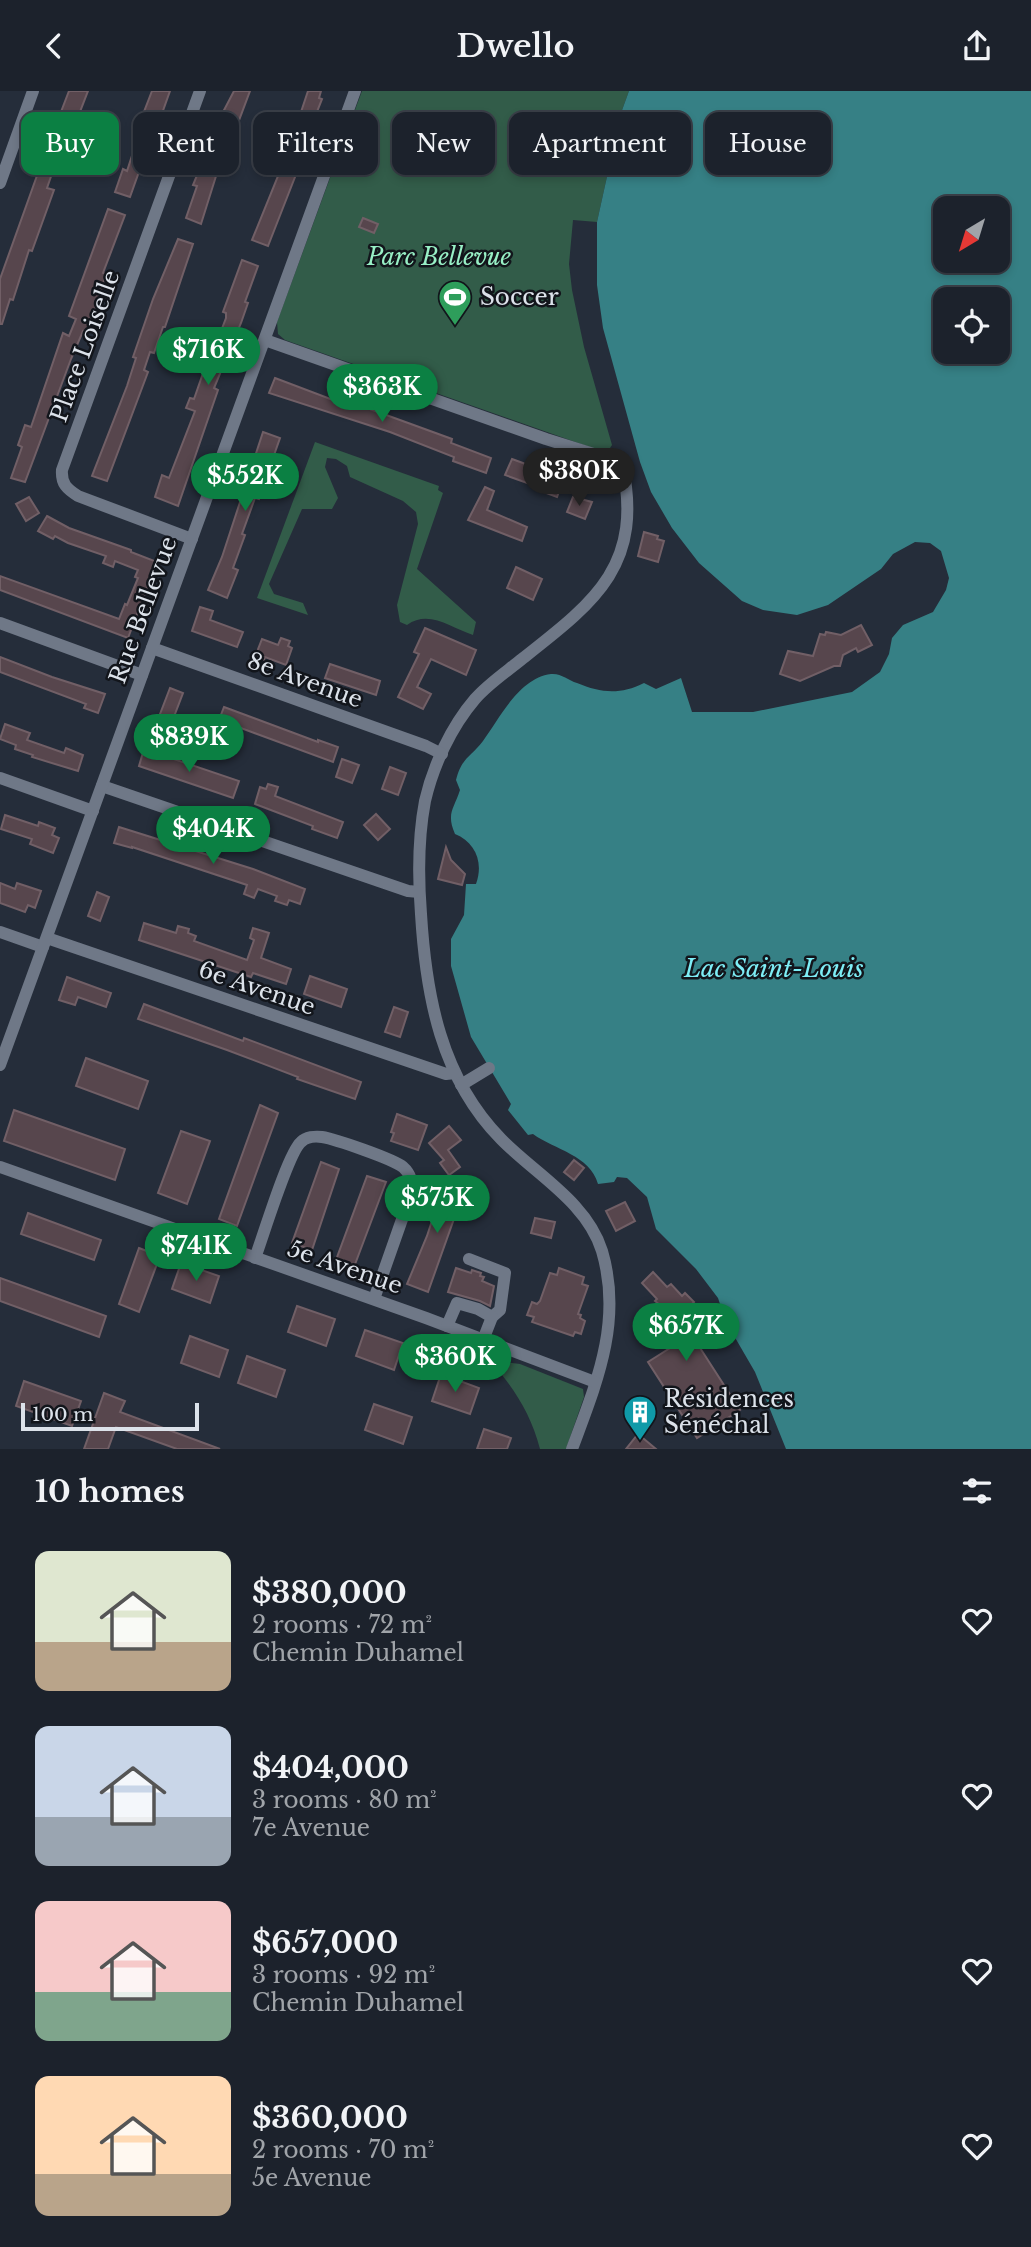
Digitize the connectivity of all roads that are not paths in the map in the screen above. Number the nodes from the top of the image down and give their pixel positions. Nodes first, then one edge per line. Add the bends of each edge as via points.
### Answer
1 (33, 91) edge
2 (200, 91) edge
3 (355, 91) edge
4 (0, 183) edge
5 (265, 340) junction
6 (192, 539) junction
7 (0, 623) edge
8 (152, 648) junction
9 (142, 675) junction
10 (442, 754) junction
11 (0, 778) edge
12 (102, 786) junction
13 (93, 811) junction
14 (419, 892) junction
15 (0, 932) edge
16 (45, 942) junction
17 (0, 1065) edge
18 (489, 1068) dead end
19 (454, 1073) junction
20 (461, 1085) junction
21 (0, 1167) edge
22 (256, 1258) junction
23 (469, 1259) dead end
24 (374, 1299) junction
25 (492, 1317) junction
26 (447, 1326) junction
27 (483, 1340) junction
28 (595, 1382) junction
29 (572, 1449) edge

1 - 4 street
2 - 6 street, Place Loiselle via 62,470 64,485 78,496
3 - 5 street, Rue Bellevue
5 - 6 street, Rue Bellevue
5 - 10 street via 622,463 628,524 614,570 582,607 481,693
6 - 8 street, Rue Bellevue
7 - 9 street
8 - 9 street, Rue Bellevue
8 - 10 street, 8e Avenue
9 - 12 street, Rue Bellevue
10 - 14 street via 423,814
11 - 13 street
12 - 13 street, Rue Bellevue
12 - 14 street
13 - 16 street, Rue Bellevue
14 - 19 street via 428,991
15 - 16 street, 6e Avenue
16 - 17 street, Rue Bellevue
16 - 19 street, 6e Avenue via 446,1075
18 - 20 street
19 - 20 street
20 - 28 street via 490,1126 574,1205 597,1238 606,1265 611,1308
21 - 22 street, 5e Avenue
22 - 24 street, 5e Avenue
22 - 24 street via 290,1160 300,1142 323,1137 398,1164 412,1184
23 - 25 street via 505,1273 500,1310
24 - 26 street, 5e Avenue
25 - 26 street via 457,1303
25 - 27 street
26 - 27 street, 5e Avenue
27 - 28 street, 5e Avenue
28 - 29 street

